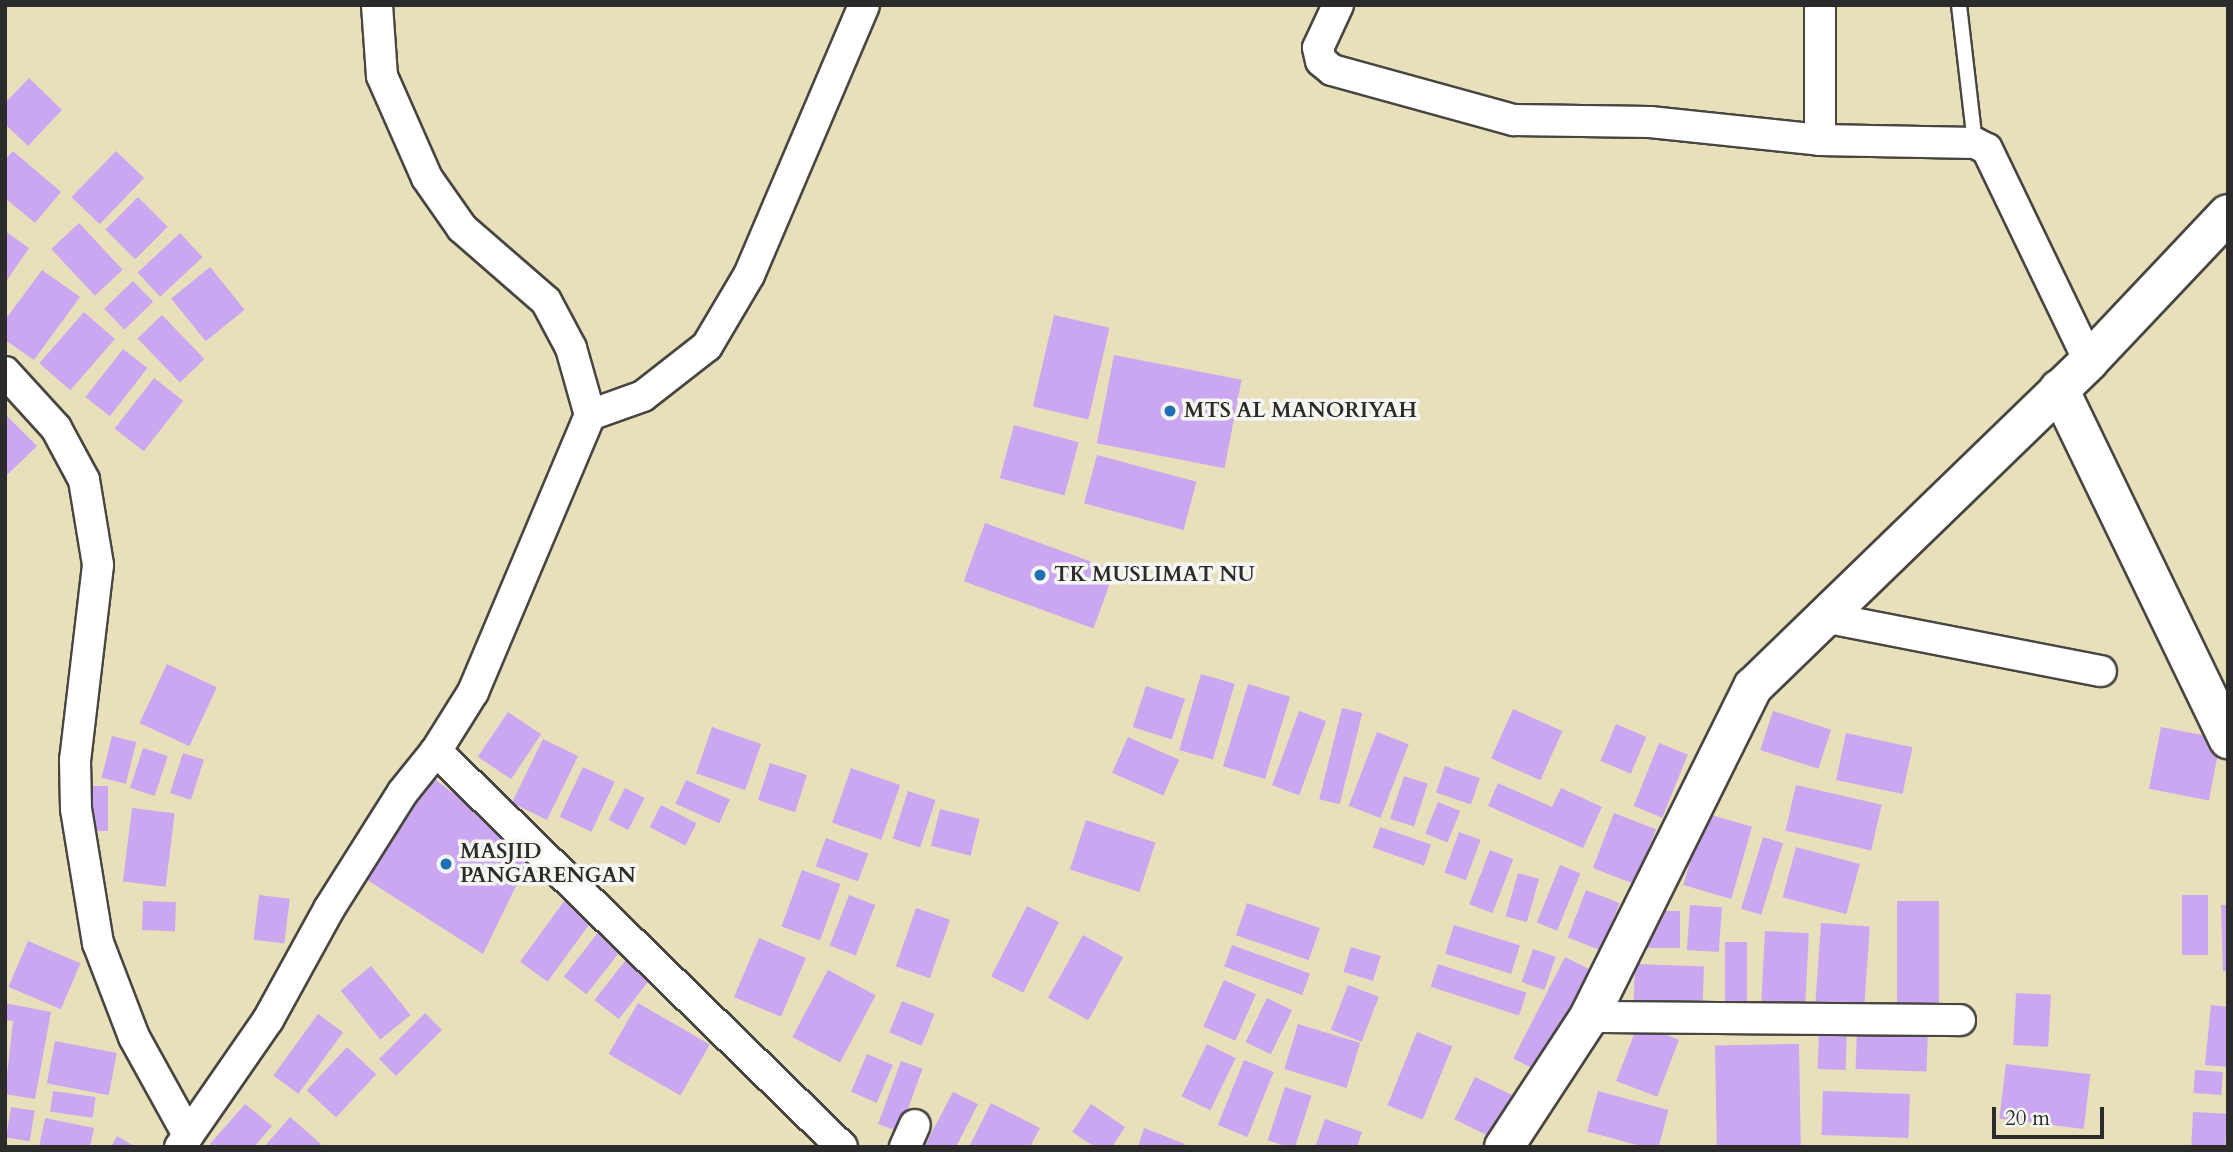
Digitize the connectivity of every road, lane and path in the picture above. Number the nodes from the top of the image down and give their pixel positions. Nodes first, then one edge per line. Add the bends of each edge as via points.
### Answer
1 (377, 5) edge
2 (864, 5) edge
3 (1338, 5) edge
4 (1820, 5) edge
5 (1959, 5) edge
6 (1820, 140) junction
7 (1975, 143) junction
8 (2228, 214) edge
9 (2089, 361) junction
10 (5, 372) edge
11 (2059, 389) junction
12 (590, 415) junction
13 (1828, 618) junction
14 (2101, 671) dead end
15 (2228, 739) edge
16 (436, 751) junction
17 (1589, 1017) junction
18 (1960, 1020) dead end
19 (184, 1141) edge
20 (842, 1147) edge
21 (1504, 1147) edge

1 - 12 street via 382,76 427,178 462,228 545,301 571,348
2 - 12 street via 749,275 707,346 643,396
3 - 6 street via 1318,48 1321,61 1332,71 1514,120 1650,122
4 - 6 street
5 - 7 lane
6 - 7 street
7 - 9 street via 1987,149
8 - 9 street
9 - 11 street
10 - 19 street via 56,428 84,480 98,565 75,760 76,809 98,943 134,1037
11 - 13 street
11 - 15 street
12 - 16 street via 473,692
13 - 14 street
13 - 17 street via 1753,687
16 - 19 street via 402,792 329,909 268,1020
16 - 20 street
17 - 18 street
17 - 21 street

